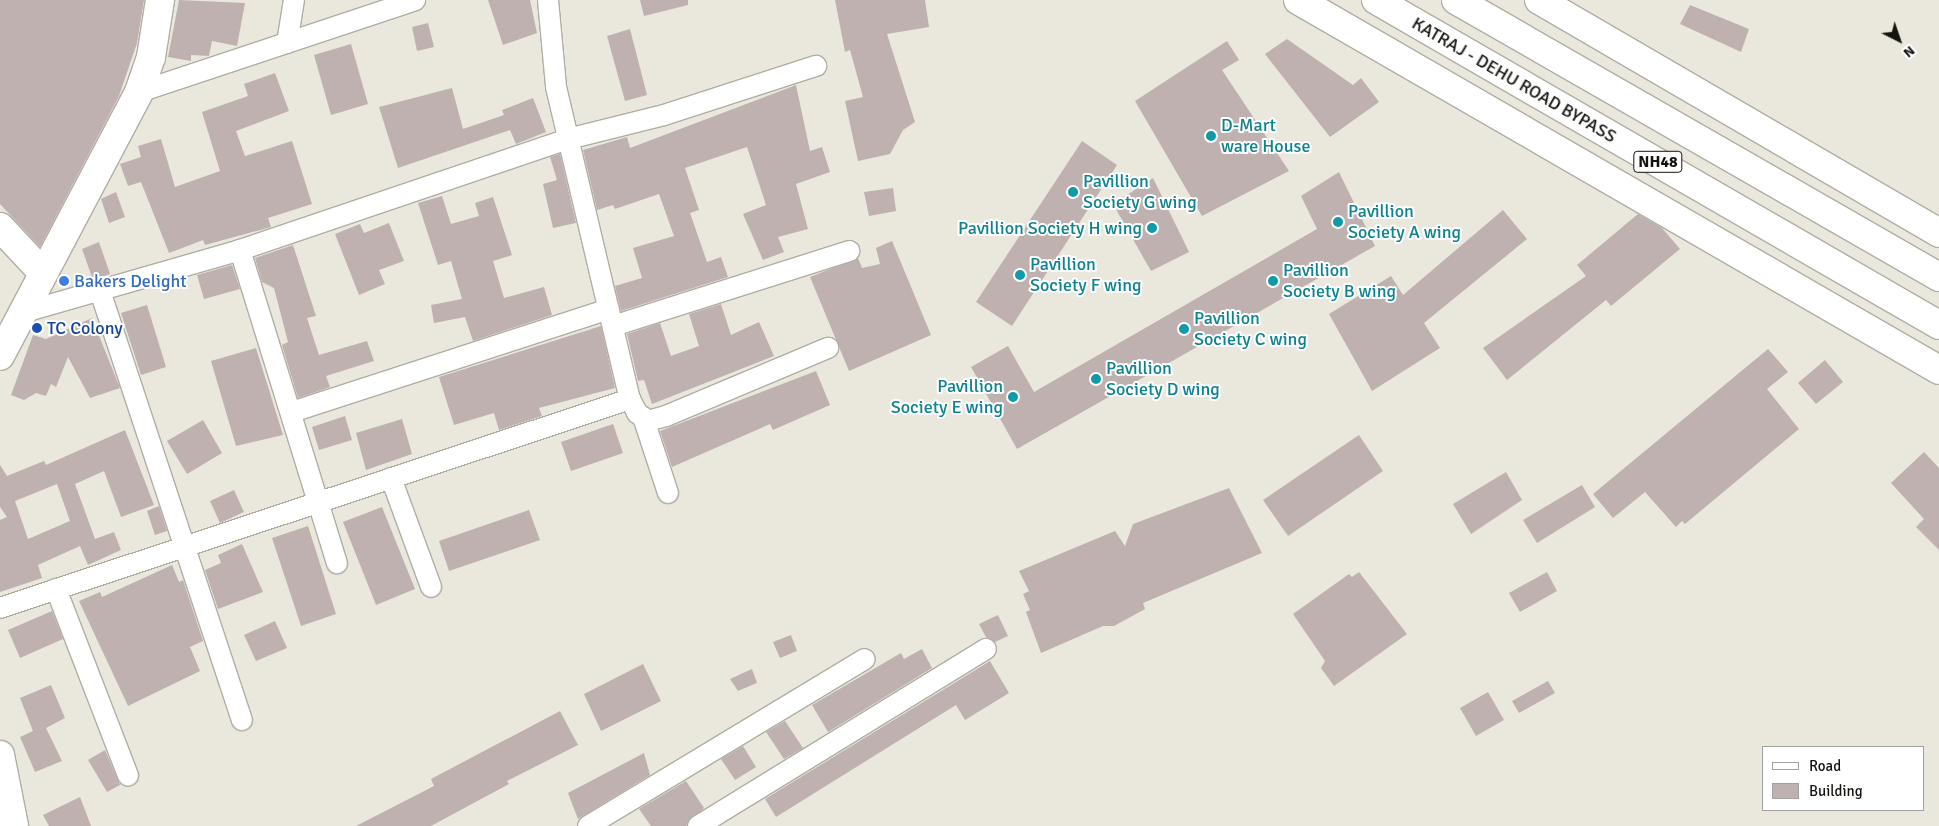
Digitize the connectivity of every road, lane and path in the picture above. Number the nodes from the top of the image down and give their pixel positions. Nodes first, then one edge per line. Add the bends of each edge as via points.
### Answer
1 (160, 0) edge
2 (294, 0) edge
3 (415, 0) edge
4 (548, 0) edge
5 (1298, 0) edge
6 (1376, 0) edge
7 (1456, 0) edge
8 (1539, 0) edge
9 (390, 3) edge
10 (287, 43) junction
11 (816, 66) dead end
12 (139, 92) junction
13 (568, 140) junction
14 (0, 227) edge
15 (1939, 233) edge
16 (240, 250) junction
17 (849, 251) dead end
18 (43, 273) junction
19 (1939, 277) edge
20 (100, 291) junction
21 (611, 318) junction
22 (1939, 324) edge
23 (11, 325) edge
24 (828, 348) dead end
25 (0, 356) edge
26 (1939, 370) edge
27 (630, 399) junction
28 (292, 412) junction
29 (643, 417) junction
30 (391, 478) junction
31 (668, 493) dead end
32 (318, 501) junction
33 (182, 545) junction
34 (337, 563) dead end
35 (431, 587) dead end
36 (56, 588) junction
37 (0, 608) edge
38 (986, 649) dead end
39 (865, 659) dead end
40 (242, 720) dead end
41 (0, 755) edge
42 (128, 776) dead end
43 (14, 826) edge
44 (588, 826) edge
45 (698, 826) edge

1 - 12 main road via 151,57
2 - 10 street
3 - 9 street
4 - 13 street via 556,88
5 - 26 main road
6 - 22 main road, KATRAJ - DEHU ROAD BYPASS / NH48
7 - 19 main road, NH48
8 - 15 main road
9 - 10 street
10 - 12 street
11 - 13 street via 664,115
12 - 18 main road
13 - 16 street
13 - 21 street
14 - 18 main road
16 - 20 street
16 - 28 street
17 - 21 street
18 - 23 main road
20 - 23 street
20 - 33 street
21 - 27 street
21 - 28 street
23 - 25 main road
24 - 29 street via 666,416 648,421
27 - 29 street
27 - 30 street
28 - 32 street
29 - 31 street
30 - 32 street
30 - 35 street
32 - 33 street
32 - 34 street
33 - 36 street
33 - 40 street
36 - 37 street
36 - 42 street
38 - 45 street
39 - 44 street
41 - 43 main road

